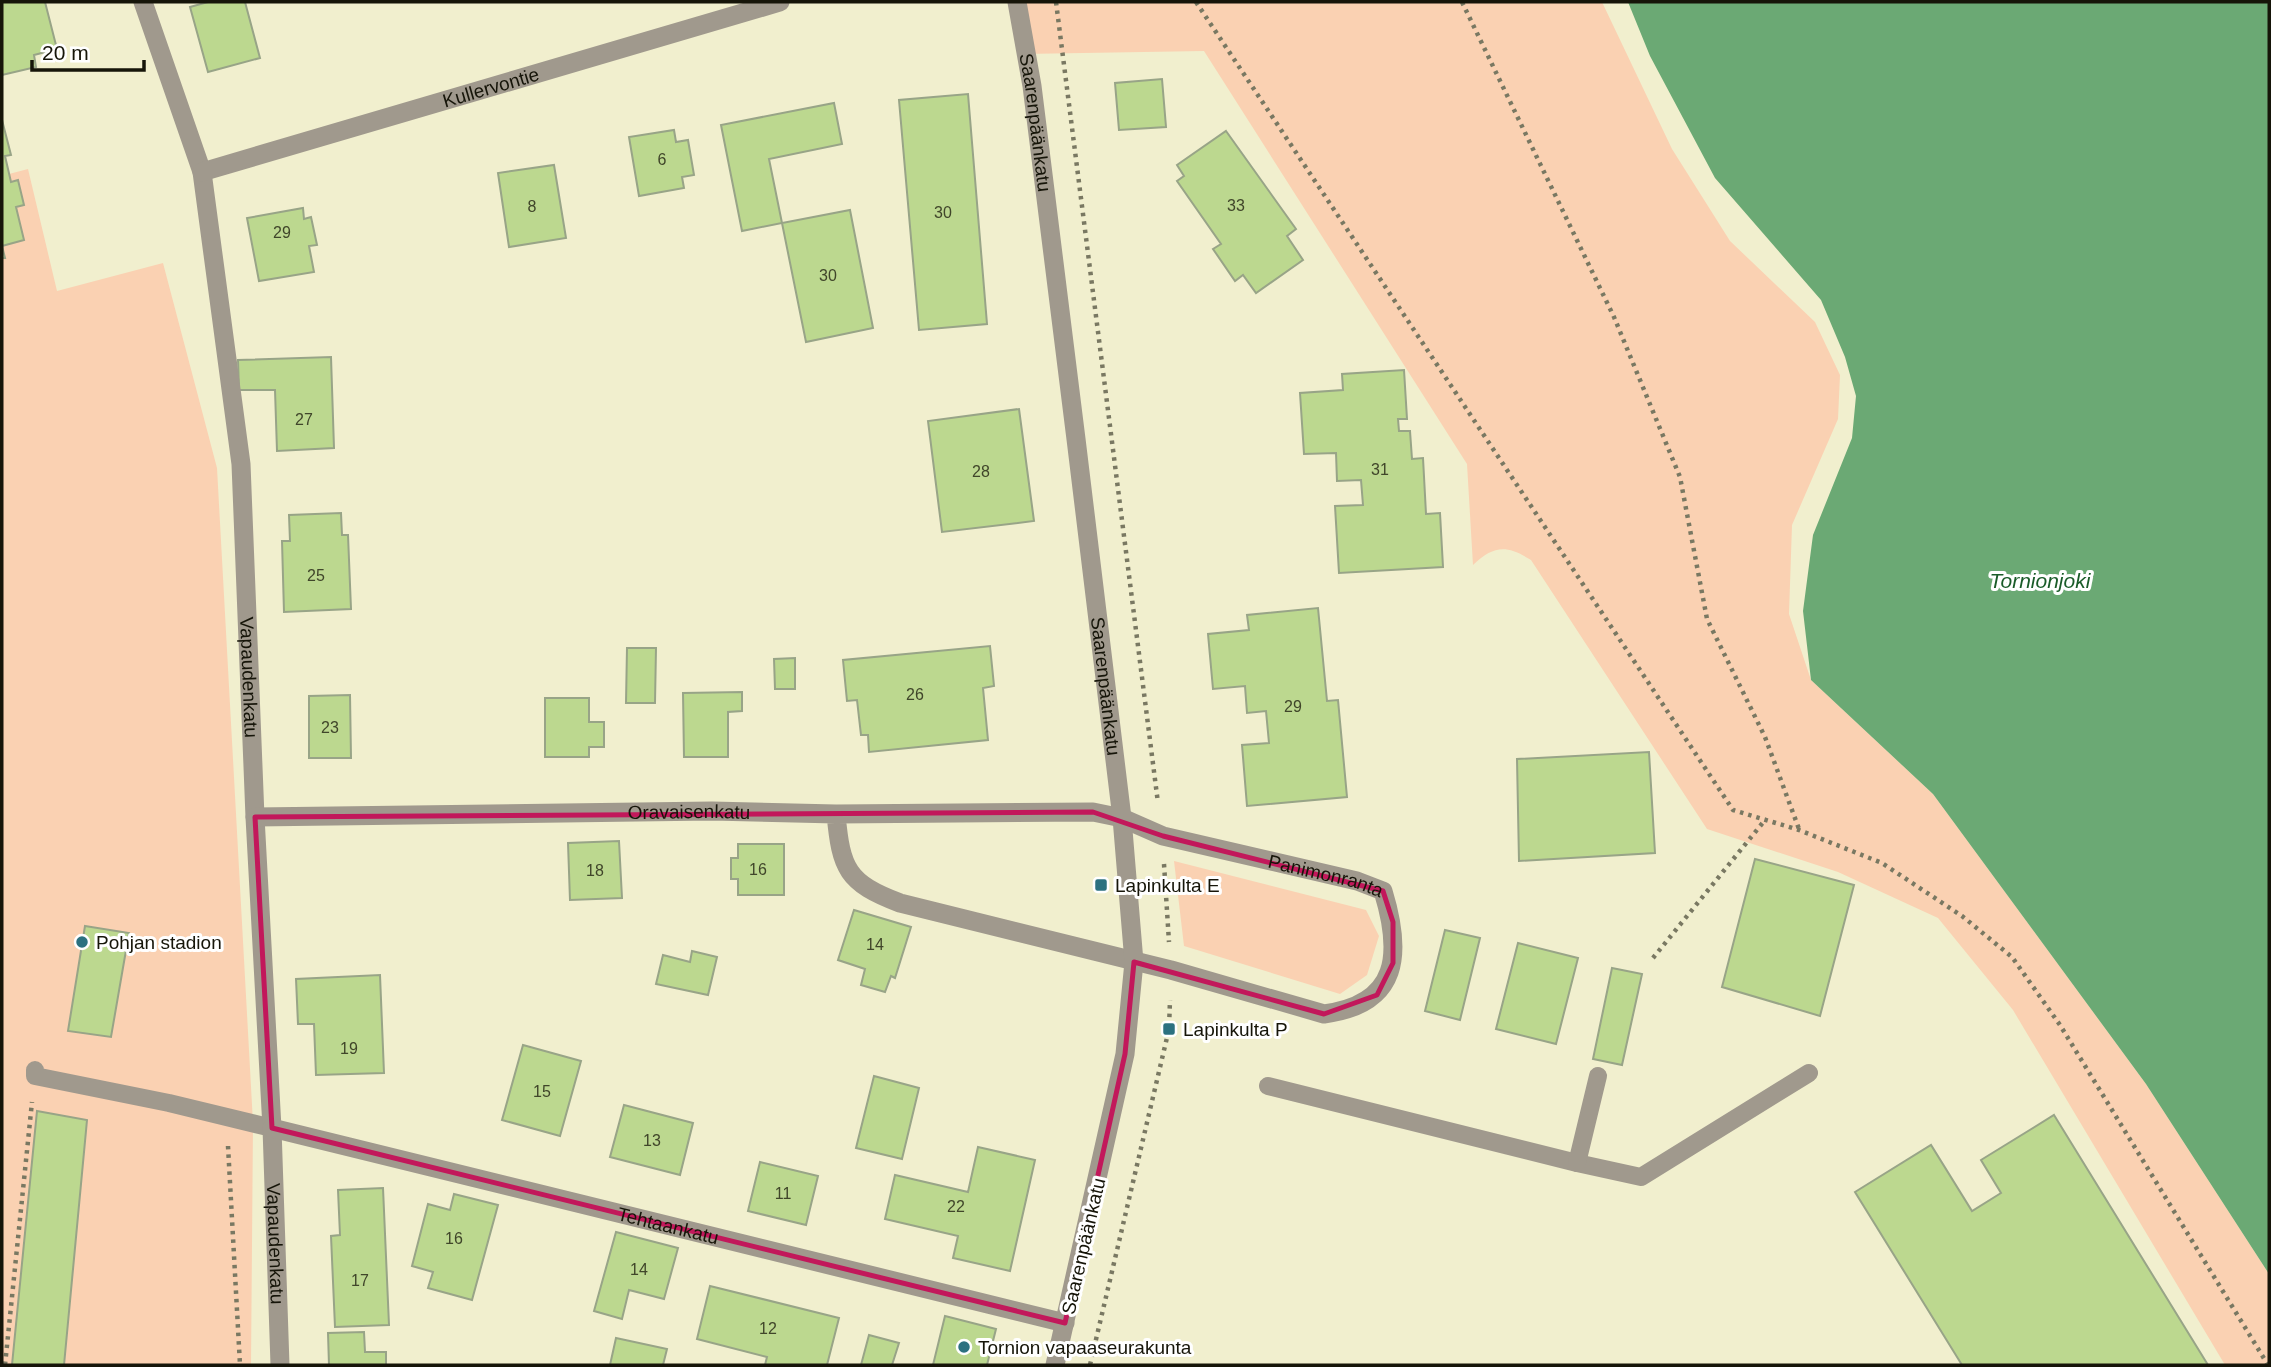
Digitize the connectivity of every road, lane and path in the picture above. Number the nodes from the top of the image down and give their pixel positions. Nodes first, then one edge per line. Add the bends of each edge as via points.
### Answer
1 (143, 2) edge
2 (780, 2) edge
3 (1017, 2) edge
4 (1196, 2) edge
5 (1462, 2) edge
6 (202, 172) junction
7 (836, 814) junction
8 (255, 817) junction
9 (1122, 818) junction
10 (1765, 820) junction
11 (1799, 830) junction
12 (1653, 958) dead end
13 (1134, 962) junction
14 (35, 1073) joint
15 (1809, 1073) dead end
16 (1598, 1076) dead end
17 (1268, 1086) dead end
18 (226, 1116) junction
19 (272, 1128) junction
20 (1577, 1164) junction
21 (1065, 1323) junction
22 (5, 1365) edge
23 (240, 1365) edge
24 (280, 1365) edge
25 (1055, 1365) edge
26 (2267, 1365) edge

1 - 6 street, Vapaudenkatu
2 - 6 street, Kullervontie
3 - 9 street, Saarenpäänkatu via 1032,86
4 - 10 path via 1733,810
5 - 11 path via 1614,317 1665,440 1680,477 1707,619 1765,737
6 - 8 street, Vapaudenkatu via 241,464
7 - 8 street, Oravaisenkatu via 712,811
7 - 9 street, Oravaisenkatu via 1093,812
7 - 13 street via 844,866 876,894
8 - 19 street, Vapaudenkatu
9 - 13 street, Saarenpäänkatu
9 - 13 street, Panimonranta via 1163,836 1383,891 1392,922 1393,963 1377,995 1343,1011 1324,1014
10 - 11 path
10 - 12 path
11 - 26 path via 1882,863 1962,916 2012,957 2060,1025
13 - 21 street, Saarenpäänkatu via 1125,1054
14 - 18 lane
14 - 22 path
15 - 20 lane via 1641,1177
16 - 20 lane
17 - 20 lane
18 - 19 lane
18 - 23 path
19 - 21 street, Tehtaankatu
19 - 24 street, Vapaudenkatu
21 - 25 street, Saarenpäänkatu

